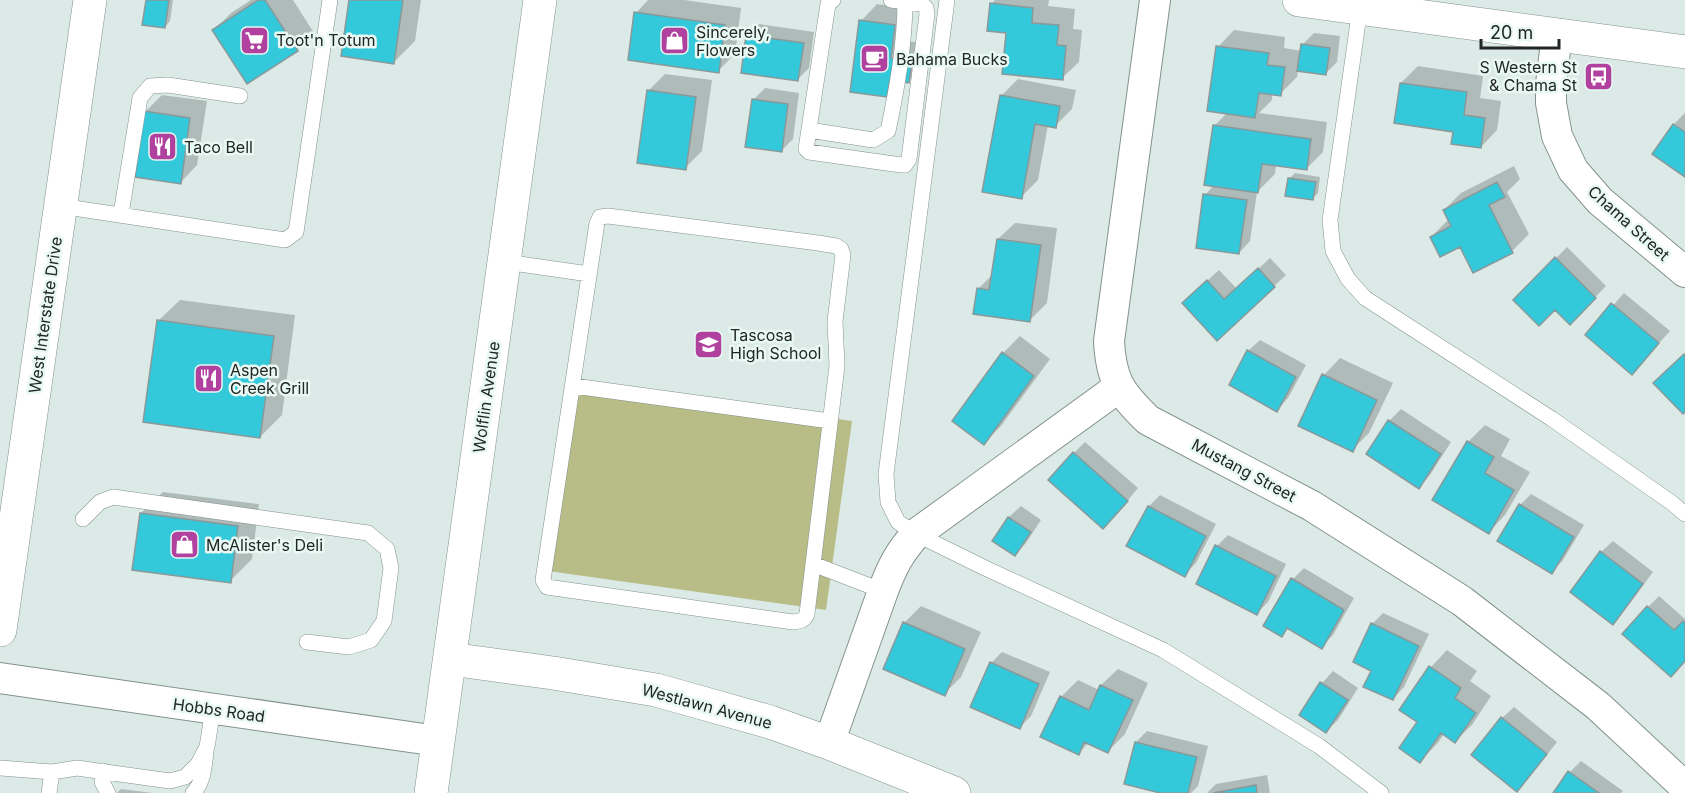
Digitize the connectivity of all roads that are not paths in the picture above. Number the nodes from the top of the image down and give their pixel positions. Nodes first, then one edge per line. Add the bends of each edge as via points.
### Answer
1 (90, 0) edge
2 (330, 0) edge
3 (540, 0) edge
4 (833, 0) edge
5 (947, 0) edge
6 (1155, 0) edge
7 (1299, 0) edge
8 (900, 1) edge
9 (1360, 8) junction
10 (1557, 34) junction
11 (1685, 52) edge
12 (240, 96) dead end
13 (809, 130) junction
14 (60, 206) junction
15 (121, 214) junction
16 (505, 262) junction
17 (1685, 272) edge
18 (589, 274) junction
19 (574, 386) junction
20 (1119, 387) junction
21 (830, 421) junction
22 (1685, 514) edge
23 (83, 519) dead end
24 (916, 534) junction
25 (813, 564) junction
26 (883, 591) junction
27 (0, 630) edge
28 (307, 642) dead end
29 (450, 659) junction
30 (0, 678) edge
31 (213, 709) junction
32 (438, 741) junction
33 (829, 743) junction
34 (207, 747) junction
35 (0, 768) edge
36 (103, 771) junction
37 (52, 772) junction
38 (1685, 787) edge
39 (49, 793) edge
40 (108, 793) edge
41 (193, 793) edge
42 (431, 793) edge
43 (954, 793) edge
44 (1381, 793) edge

1 - 14 main road, West Interstate Drive
2 - 15 lane via 296,232 285,240
3 - 16 main road, Wolflin Avenue
4 - 13 lane via 828,4
5 - 24 lane via 886,474 888,502 898,522
6 - 20 street, Mustang Street via 1109,341 1110,364
7 - 9 main road
8 - 13 lane via 905,16 888,131 873,140
8 - 13 lane via 922,4 927,14 909,159 905,165 809,152
9 - 10 main road
9 - 22 lane via 1330,220 1333,251 1348,279 1365,298 1552,419
10 - 11 main road
10 - 17 street, Chama Street via 1551,103 1557,136 1573,170 1600,201
12 - 15 lane via 150,86 140,98
14 - 15 lane
14 - 27 main road, West Interstate Drive
16 - 18 lane
16 - 29 main road, Wolflin Avenue
18 - 19 lane
18 - 21 lane via 597,223 600,217 608,216 841,249 835,321 837,366
19 - 21 lane
19 - 25 lane via 543,580 547,587 800,621 807,614
20 - 24 street
20 - 38 street, Mustang Street via 1148,420 1312,506 1462,601 1598,706
21 - 25 lane
23 - 28 lane via 100,502 113,497 368,533 387,549 391,568 384,621 371,640 349,647
24 - 26 street via 903,549
24 - 44 lane via 1163,651 1319,746
25 - 26 lane
26 - 33 street
29 - 32 main road, Wolflin Avenue
29 - 33 main road, Westlawn Avenue via 656,690
30 - 31 street, Hobbs Road
31 - 32 street, Hobbs Road
31 - 34 lane
32 - 42 main road, Wolflin Avenue
33 - 43 main road, Westlawn Avenue
34 - 36 lane via 185,777 170,781
34 - 41 lane via 204,774
35 - 37 lane
36 - 37 lane via 77,768
36 - 40 lane via 102,782
37 - 39 lane

